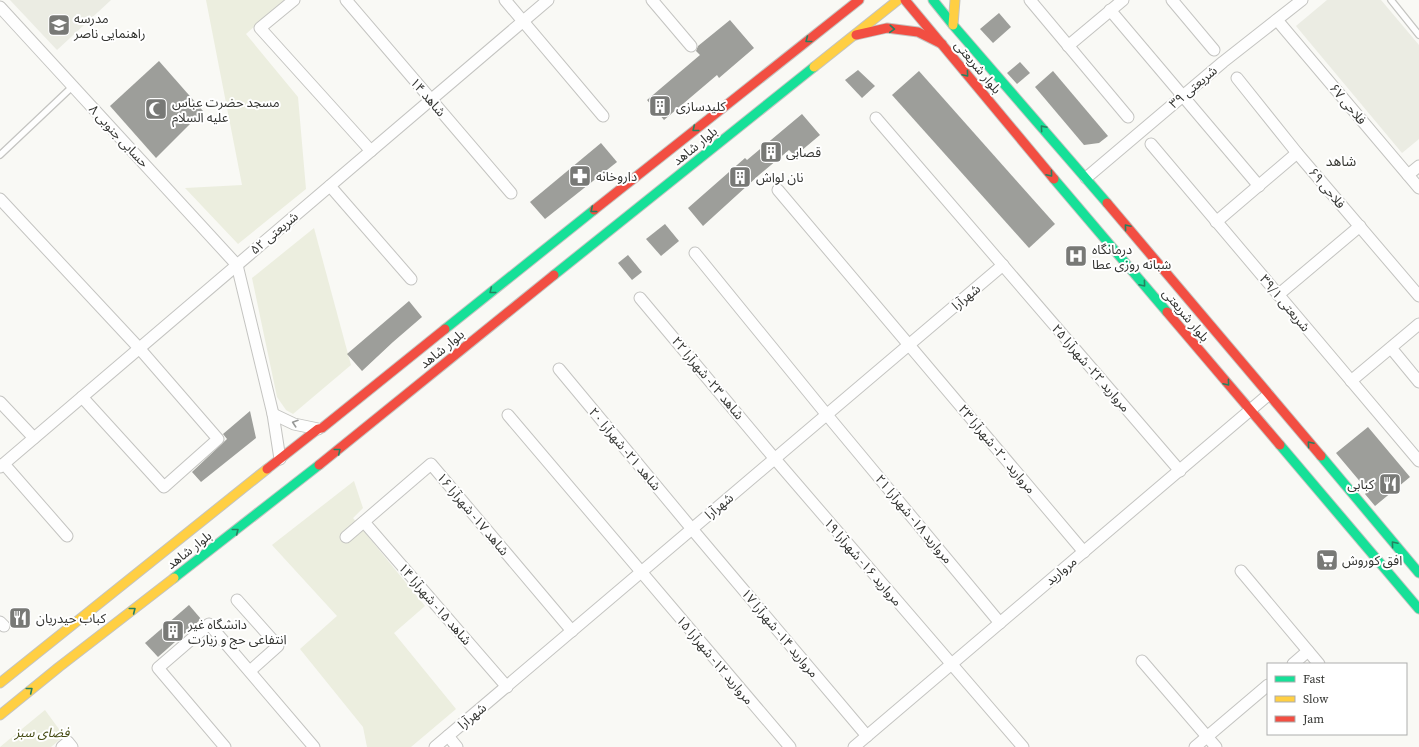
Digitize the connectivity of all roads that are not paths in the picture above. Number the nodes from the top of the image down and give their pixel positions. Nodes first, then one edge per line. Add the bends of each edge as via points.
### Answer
1 (294, 0) edge
2 (346, 0) edge
3 (505, 0) edge
4 (548, 0) edge
5 (652, 0) edge
6 (843, 0) edge
7 (859, 0) edge
8 (898, 0) edge
9 (905, 0) edge
10 (934, 0) edge
11 (955, 0) edge
12 (1030, 0) edge
13 (1122, 0) edge
14 (1172, 0) edge
15 (1302, 0) edge
16 (1391, 0) edge
17 (0, 8) edge
18 (1110, 10) junction
19 (839, 16) junction
20 (1277, 20) junction
21 (523, 21) junction
22 (953, 24) junction
23 (1419, 34) edge
24 (854, 35) junction
25 (942, 44) junction
26 (691, 46) dead end
27 (1068, 46) junction
28 (1214, 50) dead end
29 (1237, 78) dead end
30 (73, 86) junction
31 (1183, 96) junction
32 (431, 100) junction
33 (603, 116) dead end
34 (1128, 117) dead end
35 (876, 118) dead end
36 (1151, 144) dead end
37 (371, 150) junction
38 (1298, 153) junction
39 (0, 155) edge
40 (1419, 166) edge
41 (1408, 175) junction
42 (1086, 178) junction
43 (330, 186) junction
44 (1259, 186) junction
45 (1419, 188) edge
46 (778, 190) dead end
47 (511, 193) dead end
48 (0, 199) edge
49 (1216, 222) junction
50 (1360, 226) junction
51 (695, 253) dead end
52 (237, 265) junction
53 (1003, 266) junction
54 (411, 279) dead end
55 (1278, 295) junction
56 (1419, 296) edge
57 (640, 298) dead end
58 (1419, 324) edge
59 (909, 345) junction
60 (139, 348) junction
61 (1390, 348) junction
62 (559, 369) dead end
63 (1351, 381) junction
64 (1419, 382) edge
65 (1268, 395) junction
66 (82, 397) junction
67 (0, 402) edge
68 (1250, 411) junction
69 (273, 414) junction
70 (508, 415) dead end
71 (827, 415) junction
72 (318, 429) junction
73 (34, 438) junction
74 (280, 459) junction
75 (775, 459) junction
76 (1419, 461) edge
77 (2, 465) edge
78 (1180, 471) junction
79 (364, 522) junction
80 (692, 529) junction
81 (67, 536) dead end
82 (346, 538) dead end
83 (1084, 552) junction
84 (1241, 571) dead end
85 (641, 572) junction
86 (1419, 573) edge
87 (237, 600) dead end
88 (1419, 609) edge
89 (1000, 623) junction
90 (572, 631) junction
91 (1308, 652) junction
92 (1142, 661) dead end
93 (1294, 663) edge
94 (1318, 663) edge
95 (951, 664) junction
96 (250, 671) junction
97 (0, 683) edge
98 (1267, 686) edge
99 (506, 687) junction
100 (0, 715) edge
101 (448, 736) junction
102 (867, 736) junction
103 (1207, 737) junction
104 (225, 747) edge
105 (314, 747) edge
106 (435, 747) edge
107 (457, 747) edge
108 (790, 747) edge
109 (854, 747) edge
110 (1023, 747) edge
111 (1195, 747) edge
112 (1216, 747) edge

1 - 37 street via 260,28
2 - 32 street, شاهد ۱۴
3 - 21 street
4 - 21 street, شریعتی ۵۲
5 - 26 street
6 - 19 main road
7 - 19 main road, بلوار شاهد
8 - 24 main road, بلوار شاهد
9 - 25 main road, بلوار شریعتی
10 - 22 main road, بلوار شریعتی
11 - 22 main road
12 - 27 street
13 - 18 street
14 - 28 street
15 - 20 street, شریعتی ۳۹
16 - 23 lane
17 - 30 street, حسابی جنوبی ۸
18 - 27 street
18 - 31 street
19 -> 72 main road, بلوار شاهد
20 - 31 street, شریعتی ۳۹
20 - 41 street, فلاحی ۶۷
21 - 32 street, شریعتی ۵۲
21 - 33 street
42 -> 22 main road, بلوار شریعتی
24 -> 25 main road via 887,28 918,32
100 -> 24 main road, بلوار شاهد via 310,473
25 -> 68 main road, بلوار شریعتی
27 - 34 street
29 - 38 street, فلاحی ۶۹
30 - 39 lane
30 - 52 street, حسابی جنوبی ۸
31 - 42 street, شریعتی ۳۹
31 - 44 street
32 - 37 street, شریعتی ۵۲
32 - 47 street, شاهد ۱۴
35 - 53 street, مروارید ۲۲- شهرآرا ۲۵
36 - 49 street, شریعتی ۳۹/۱
37 - 43 street, شریعتی ۵۲
38 - 44 street
38 - 50 street, فلاحی ۶۹
40 - 41 street
41 - 45 street, فلاحی ۶۷
65 -> 42 main road, بلوار شریعتی
43 - 52 street, شریعتی ۵۲
43 - 54 street
44 - 49 street
46 - 59 street, مروارید ۲۰- شهرآرا ۲۳
48 - 60 street
49 - 55 street, شریعتی ۳۹/۱
50 - 55 street
50 - 56 street, فلاحی ۶۹
51 - 71 street, مروارید ۱۸- شهرآرا ۲۱
52 - 60 street, شریعتی ۵۲
52 - 69 street
53 - 59 street, شهرآرا
53 - 78 street, مروارید ۲۲- شهرآرا ۲۵
55 - 63 street, شریعتی ۳۹/۱
57 - 75 street, شاهد ۲۳- شهرآرا ۲۲
58 - 61 street
59 - 71 street, شهرآرا
59 - 83 street, مروارید ۲۰- شهرآرا ۲۳
60 - 66 street, شریعتی ۵۲
60 - 66 street via 218,439 164,487
61 - 63 street
61 - 64 street
62 - 80 street, شاهد ۲۱- شهرآرا ۲۰
63 - 76 street, شریعتی ۳۹/۱
65 - 68 street, مروارید
86 -> 65 main road, بلوار شریعتی
66 - 73 street, شریعتی ۵۲
67 - 73 street
68 - 78 street, مروارید
68 - 88 main road, بلوار شریعتی
72 -> 69 street via 294,424
69 - 74 street
70 - 85 street, مروارید ۱۲- شهرآرا ۱۵
71 - 75 street, شهرآرا
71 - 89 street, مروارید ۱۸- شهرآرا ۲۱
72 - 74 main road, بلوار شاهد
73 - 77 street, شریعتی ۵۲
74 - 97 main road, بلوار شاهد
75 - 80 street, شهرآرا
75 - 95 street, مروارید ۱۶- شهرآرا ۱۹
77 - 81 street
78 - 83 street, مروارید
79 - 82 street, شاهد ۱۷- شهرآرا ۱۶
79 - 90 street, شاهد ۱۷- شهرآرا ۱۶ via 431,464
79 - 99 street, شاهد ۱۵- شهرآرا ۱۴
80 - 85 street, شهرآرا
80 - 102 street, مروارید ۱۴- شهرآرا ۱۷
83 - 89 street, مروارید
84 - 91 street
85 - 90 street, شهرآرا
85 - 108 street, مروارید ۱۲- شهرآرا ۱۵
87 - 96 street via 278,646
89 - 95 street, مروارید
90 - 99 street, شهرآرا
91 - 93 street
91 - 94 street
92 - 103 street
95 - 102 street, مروارید
95 - 110 street, مروارید ۱۶- شهرآرا ۱۹
96 - 104 street via 209,624 158,668
96 - 105 street
98 - 103 street
99 - 101 street, شهرآرا
101 - 106 street, شهرآرا
101 - 107 street
102 - 109 street, مروارید
103 - 111 street
103 - 112 street

